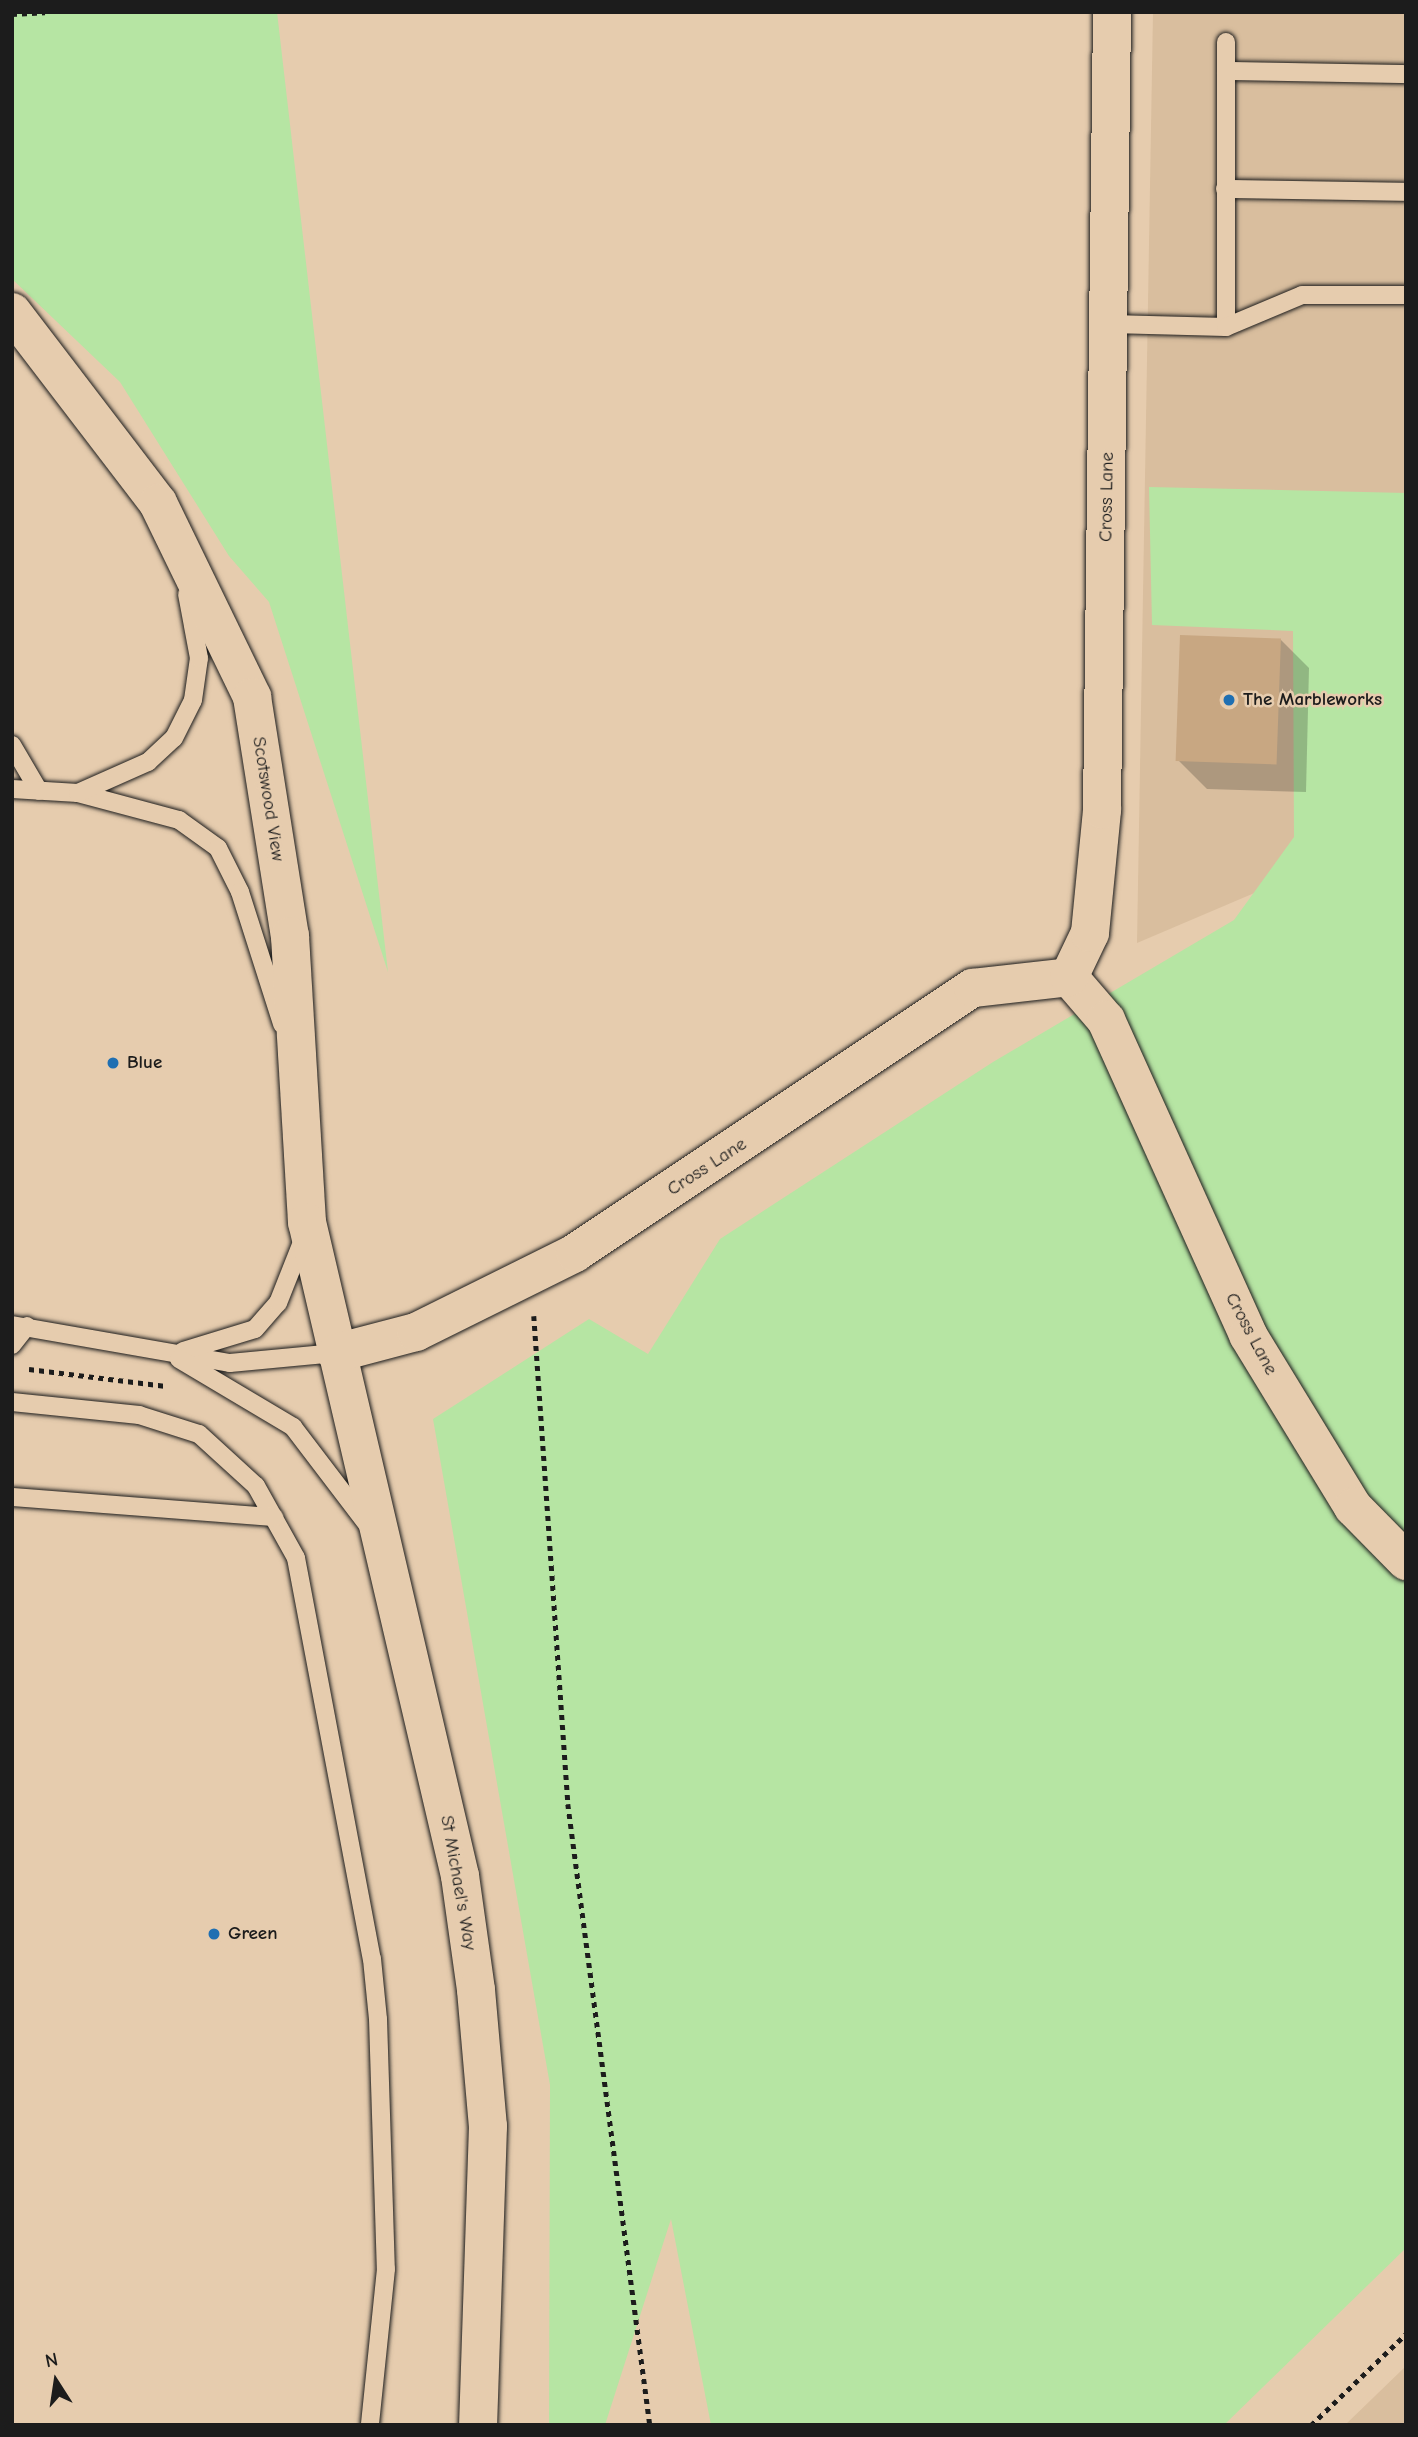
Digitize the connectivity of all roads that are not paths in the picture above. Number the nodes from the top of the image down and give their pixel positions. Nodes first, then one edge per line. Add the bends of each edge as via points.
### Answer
1 (1112, 12) edge
2 (1226, 42) dead end
3 (1226, 71) junction
4 (1406, 74) edge
5 (1225, 189) junction
6 (1406, 192) edge
7 (1406, 295) edge
8 (12, 312) edge
9 (1110, 324) junction
10 (1226, 327) junction
11 (175, 538) junction
12 (12, 745) edge
13 (12, 789) edge
14 (39, 791) junction
15 (78, 793) junction
16 (1069, 978) junction
17 (296, 1064) junction
18 (307, 1222) junction
19 (20, 1325) edge
20 (12, 1345) edge
21 (336, 1353) junction
22 (170, 1354) junction
23 (12, 1402) edge
24 (12, 1497) edge
25 (274, 1517) junction
26 (383, 1546) junction
27 (1406, 1561) edge
28 (370, 2425) edge
29 (478, 2425) edge

1 - 9 street, Cross Lane
2 - 3 lane
3 - 4 lane
3 - 5 lane
5 - 6 lane
5 - 10 lane
7 - 10 lane via 1302,295
8 - 11 street, Scotswood View via 158,503
9 - 10 lane
9 - 16 street, Cross Lane via 1102,810 1090,933
11 - 15 lane via 199,658 193,700 174,738 148,762
11 - 17 street, Scotswood View via 252,697 290,936
12 - 14 lane
13 - 14 lane
14 - 15 lane
15 - 17 lane via 180,820 218,848 240,892
16 - 21 street, Cross Lane via 973,988 523,1282 416,1332
16 - 27 street, Cross Lane via 1106,1020 1248,1335 1353,1507
17 - 18 street, Scotswood View
18 - 21 street, Scotswood View
18 - 22 lane via 278,1303 255,1329 227,1343
19 - 20 lane
19 - 22 lane
21 - 22 lane via 270,1364
21 - 26 street, St Michael's Way
22 - 26 lane via 293,1427
23 - 25 lane via 139,1415 199,1434 230,1457
24 - 25 lane
25 - 28 lane via 296,1558 372,1959 386,2269
26 - 29 street, St Michael's Way via 460,1877 476,1990 488,2126

